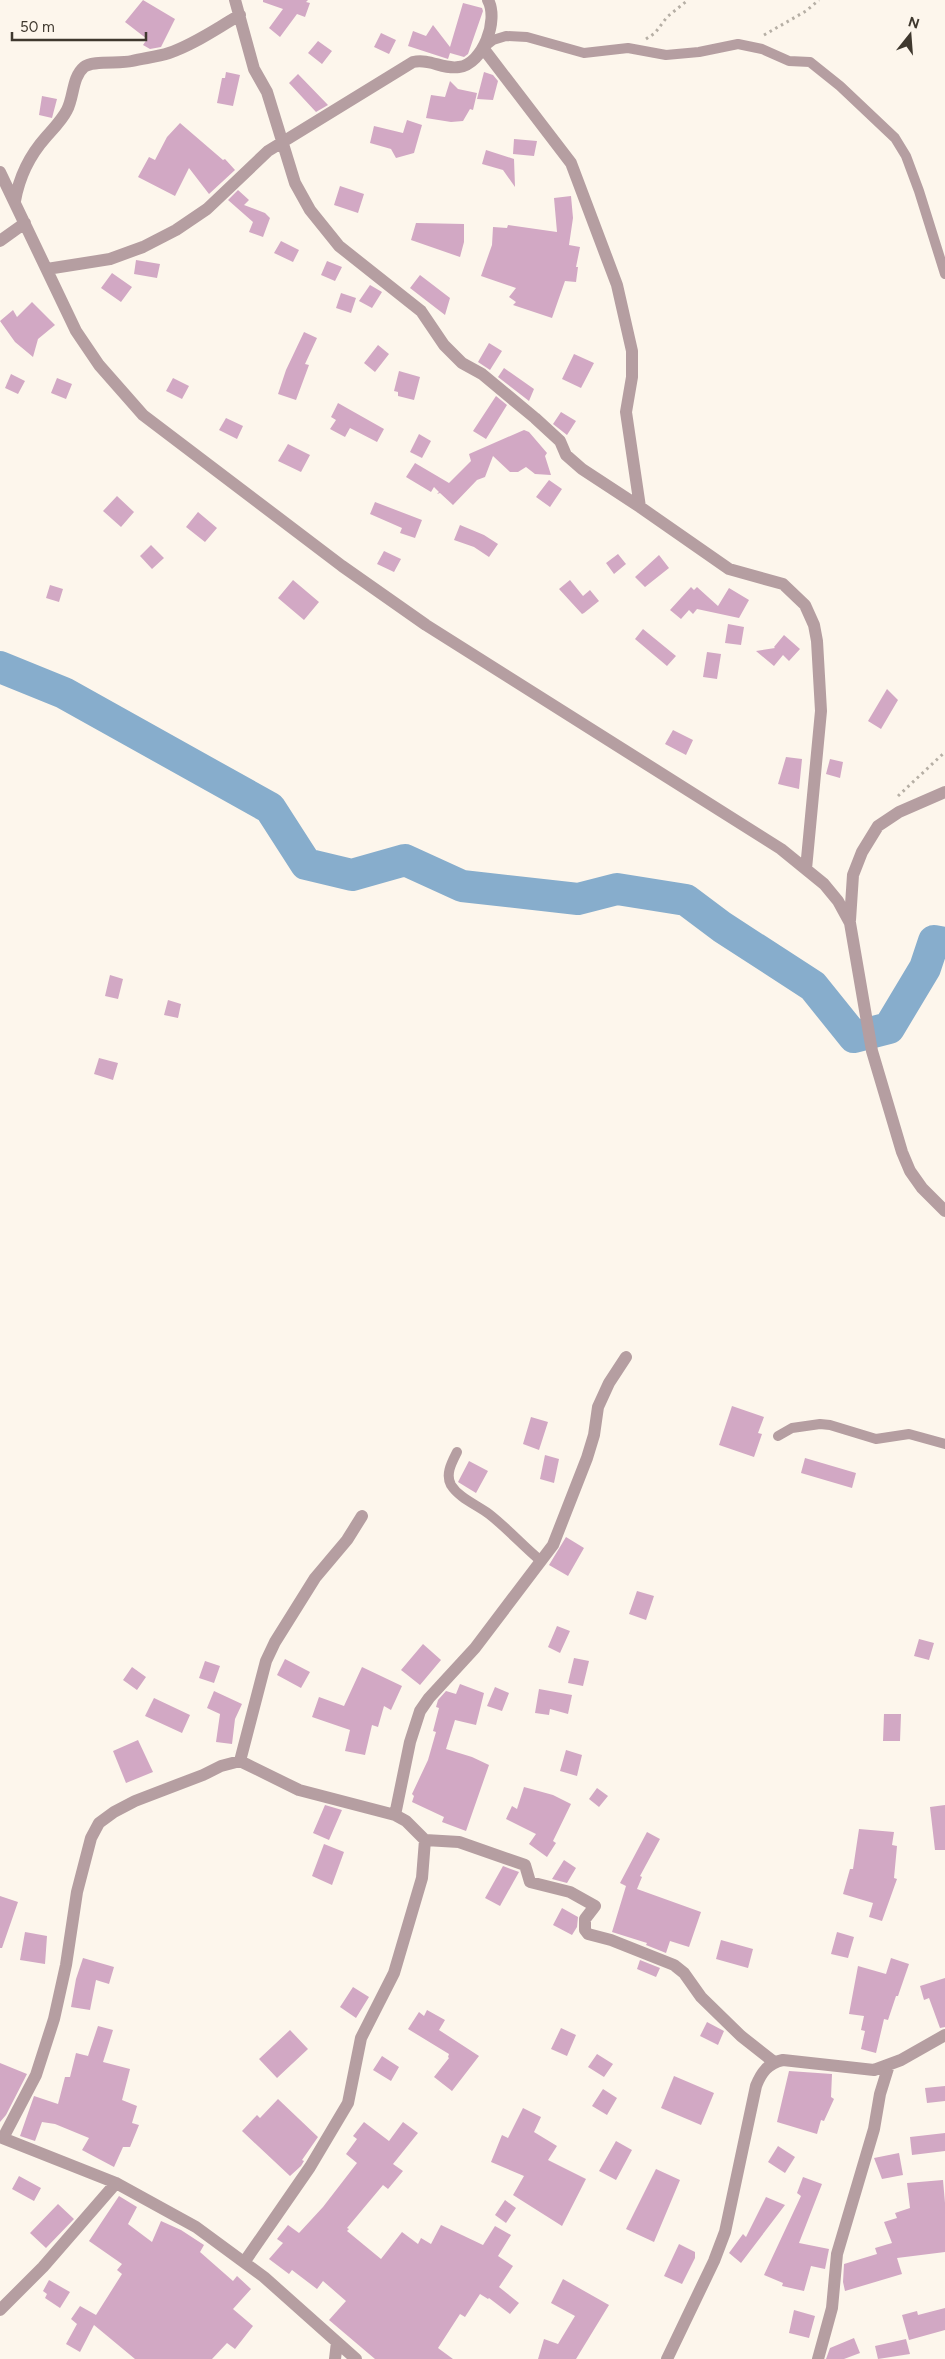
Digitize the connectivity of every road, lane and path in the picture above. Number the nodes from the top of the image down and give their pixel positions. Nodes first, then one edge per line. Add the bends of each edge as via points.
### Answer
1 (235, 0) edge
2 (488, 0) edge
3 (688, 0) edge
4 (819, 0) edge
5 (240, 15) junction
6 (738, 44) junction
7 (483, 48) junction
8 (628, 48) junction
9 (283, 143) junction
10 (0, 172) edge
11 (15, 201) junction
12 (25, 223) junction
13 (0, 241) edge
14 (47, 269) junction
15 (945, 274) edge
16 (640, 507) junction
17 (945, 752) edge
18 (945, 792) edge
19 (894, 802) dead end
20 (806, 868) junction
21 (850, 923) junction
22 (945, 1211) edge
23 (626, 1357) dead end
24 (778, 1436) dead end
25 (945, 1444) edge
26 (457, 1452) dead end
27 (362, 1516) dead end
28 (541, 1561) junction
29 (240, 1761) junction
30 (395, 1815) junction
31 (425, 1840) junction
32 (945, 2035) edge
33 (774, 2062) junction
34 (889, 2065) junction
35 (2, 2138) edge
36 (116, 2183) junction
37 (245, 2261) junction
38 (0, 2310) edge
39 (337, 2342) junction
40 (336, 2359) edge
41 (356, 2359) edge
42 (667, 2359) edge
43 (818, 2359) edge

1 - 5 street
2 - 7 street via 491,26
3 - 8 path via 667,17 655,33
4 - 6 path via 781,26
5 - 9 street via 254,69 267,92
5 - 11 street via 195,42 168,53 122,63 92,63 84,67 75,83 67,111 34,153 25,170
6 - 8 lane via 666,55
6 - 15 lane via 762,49 789,61 810,62 895,138 906,156 919,191
7 - 8 lane via 506,36 527,37 584,53
7 - 9 street via 461,67 414,62
7 - 16 street via 571,163 617,284 634,364 626,412
9 - 14 street via 268,151 207,209 176,230 110,259
9 - 16 street via 295,182 310,210 339,246 421,311 462,363 482,374 542,424 560,441 566,456
10 - 11 street
11 - 12 street
12 - 13 street
12 - 14 street
14 - 20 street via 76,331 99,364 143,415 342,566 426,625 733,818
16 - 20 street via 729,569 783,584 810,614 817,641 820,711
17 - 19 path
18 - 21 street via 899,812 878,826 853,875
20 - 21 street via 838,901
21 - 22 street via 872,1051 902,1152 922,1188
23 - 28 street via 598,1407 594,1435 560,1532
24 - 25 lane via 792,1428 820,1424 876,1439 909,1434
26 - 28 lane via 448,1475 451,1484
27 - 29 street via 316,1578 266,1660
28 - 30 street via 463,1662 420,1711
29 - 30 street via 299,1790
29 - 35 street via 135,1801 99,1823 91,1838 77,1892 54,2018 36,2075
30 - 31 street
31 - 33 street via 459,1842 526,1865 530,1882 570,1892 595,1906 585,1919 588,1934 674,1965 741,2036
31 - 37 street via 422,1878 394,1973 361,2038 348,2103 310,2166
32 - 34 street
33 - 34 street via 783,2060 859,2070
33 - 42 street via 760,2076 756,2086 725,2232
34 - 43 street via 839,2246 832,2308
35 - 36 street
36 - 37 street via 196,2227
36 - 38 street via 43,2267
37 - 39 street
39 - 40 street
39 - 41 street

